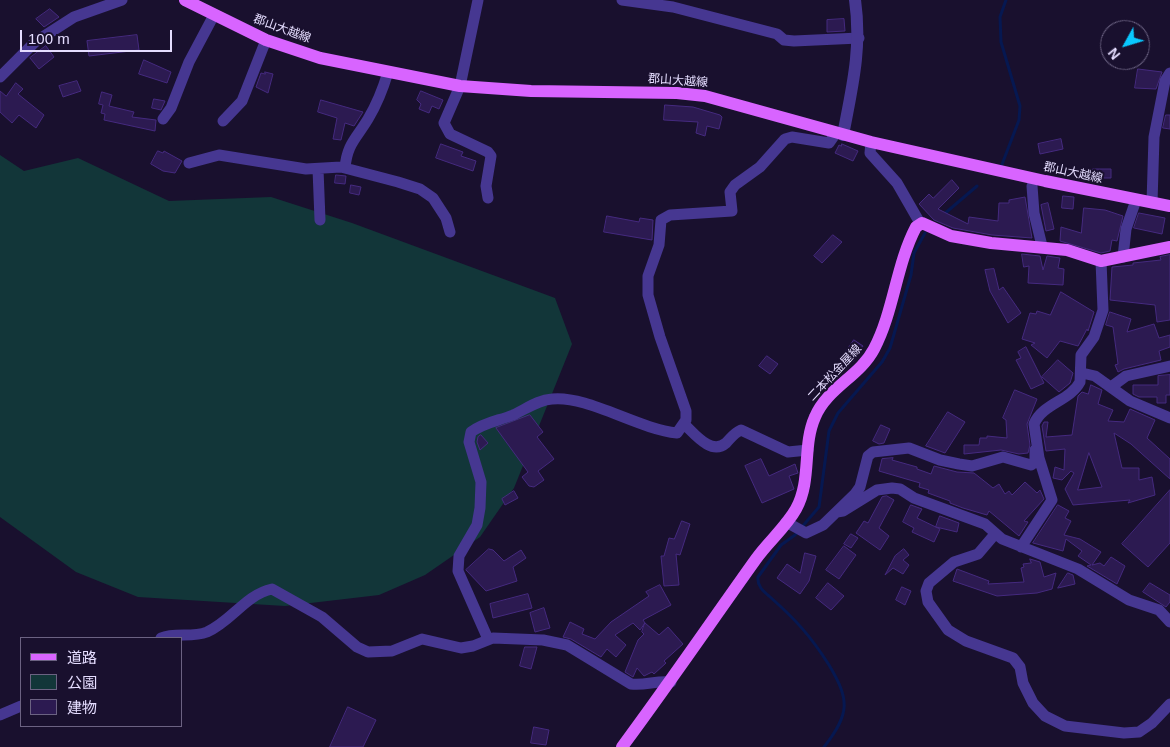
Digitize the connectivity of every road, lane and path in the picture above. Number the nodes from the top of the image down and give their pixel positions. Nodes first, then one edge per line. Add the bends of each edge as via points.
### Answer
1 (122, 0) edge
2 (185, 0) edge
3 (478, 0) edge
4 (622, 0) edge
5 (855, 0) edge
6 (214, 15) junction
7 (859, 38) junction
8 (266, 40) junction
9 (388, 72) junction
10 (1170, 73) edge
11 (0, 77) edge
12 (460, 86) junction
13 (162, 119) dead end
14 (223, 121) dead end
15 (840, 134) junction
16 (872, 142) junction
17 (189, 163) dead end
18 (345, 168) junction
19 (318, 169) junction
20 (1032, 186) dead end
21 (488, 198) dead end
22 (1136, 200) junction
23 (1152, 203) junction
24 (1170, 206) edge
25 (320, 220) dead end
26 (920, 223) junction
27 (450, 232) dead end
28 (1042, 246) junction
29 (1170, 247) edge
30 (1123, 257) junction
31 (1101, 261) junction
32 (1170, 366) edge
33 (1082, 373) junction
34 (1111, 387) junction
35 (1170, 418) edge
36 (684, 424) junction
37 (1037, 447) junction
38 (808, 450) junction
39 (837, 512) junction
40 (786, 522) junction
41 (995, 534) junction
42 (1021, 547) junction
43 (1170, 622) edge
44 (166, 637) edge
45 (488, 639) junction
46 (671, 682) junction
47 (1170, 704) edge
48 (20, 706) edge
49 (0, 715) edge
50 (622, 747) edge

1 - 11 street via 74,17 35,42
2 - 6 main road, 郡山大越線
3 - 12 street
4 - 7 street via 673,7 777,34 789,41
5 - 7 street
6 - 8 main road, 郡山大越線
6 - 13 street via 189,62 171,108
7 - 15 street via 858,57
8 - 9 main road, 郡山大越線 via 320,58
8 - 14 street via 242,101
9 - 12 main road, 郡山大越線
9 - 18 street via 377,104 346,153
10 - 23 street via 1165,81 1154,137
12 - 15 main road, 郡山大越線 via 705,96
12 - 21 street via 445,126 450,134 491,156 486,186
15 - 16 main road, 郡山大越線
15 - 36 street via 829,143 792,137 785,140 760,167 735,185 730,192 732,211 665,215 661,220 659,246 648,276 648,295 686,411
16 - 22 main road, 郡山大越線
16 - 26 street via 870,153 896,183
17 - 19 street via 219,155
18 - 19 street
18 - 27 street via 427,193 441,209
19 - 25 street
20 - 28 street
22 - 23 main road, 郡山大越線
22 - 30 street via 1126,229
23 - 24 main road, 郡山大越線
26 - 28 main road via 958,237
26 - 38 main road, 二本松金屋線 via 912,235 887,320 873,351 819,407 810,431
28 - 31 main road
29 - 30 main road
30 - 31 main road
31 - 33 street via 1103,310 1094,337 1081,356
32 - 34 street via 1126,376
33 - 34 street via 1095,376
33 - 37 street via 1076,388 1036,418 1033,429
34 - 35 street via 1130,401
36 - 38 street via 708,446 726,443 741,430 788,452
36 - 45 street via 677,433 665,432 576,401 552,398 497,421 484,423 471,432 470,442 481,482 480,508 477,525 460,556 458,571
37 - 39 street via 1035,462 1030,465 1003,457 972,466 940,460 909,448 873,452 868,456 860,487
37 - 42 street via 1052,500
38 - 40 main road, 二本松金屋線 via 805,487
39 - 40 street via 811,533 804,533
39 - 41 street via 843,512 872,492 894,488 985,524
40 - 46 main road, 二本松金屋線 via 757,557
41 - 42 street
41 - 47 street via 978,554 954,562 929,583 926,591 928,602 948,630 966,641 1013,658 1020,667 1033,703 1045,716 1065,726 1139,732 1152,724
42 - 43 street via 1085,572 1135,603 1155,608
44 - 45 street via 206,632 256,594 272,589 322,617 357,647 368,652 392,651 422,639 461,648
45 - 46 street via 517,638 561,643 631,684
46 - 50 main road, 二本松金屋線
48 - 49 street

